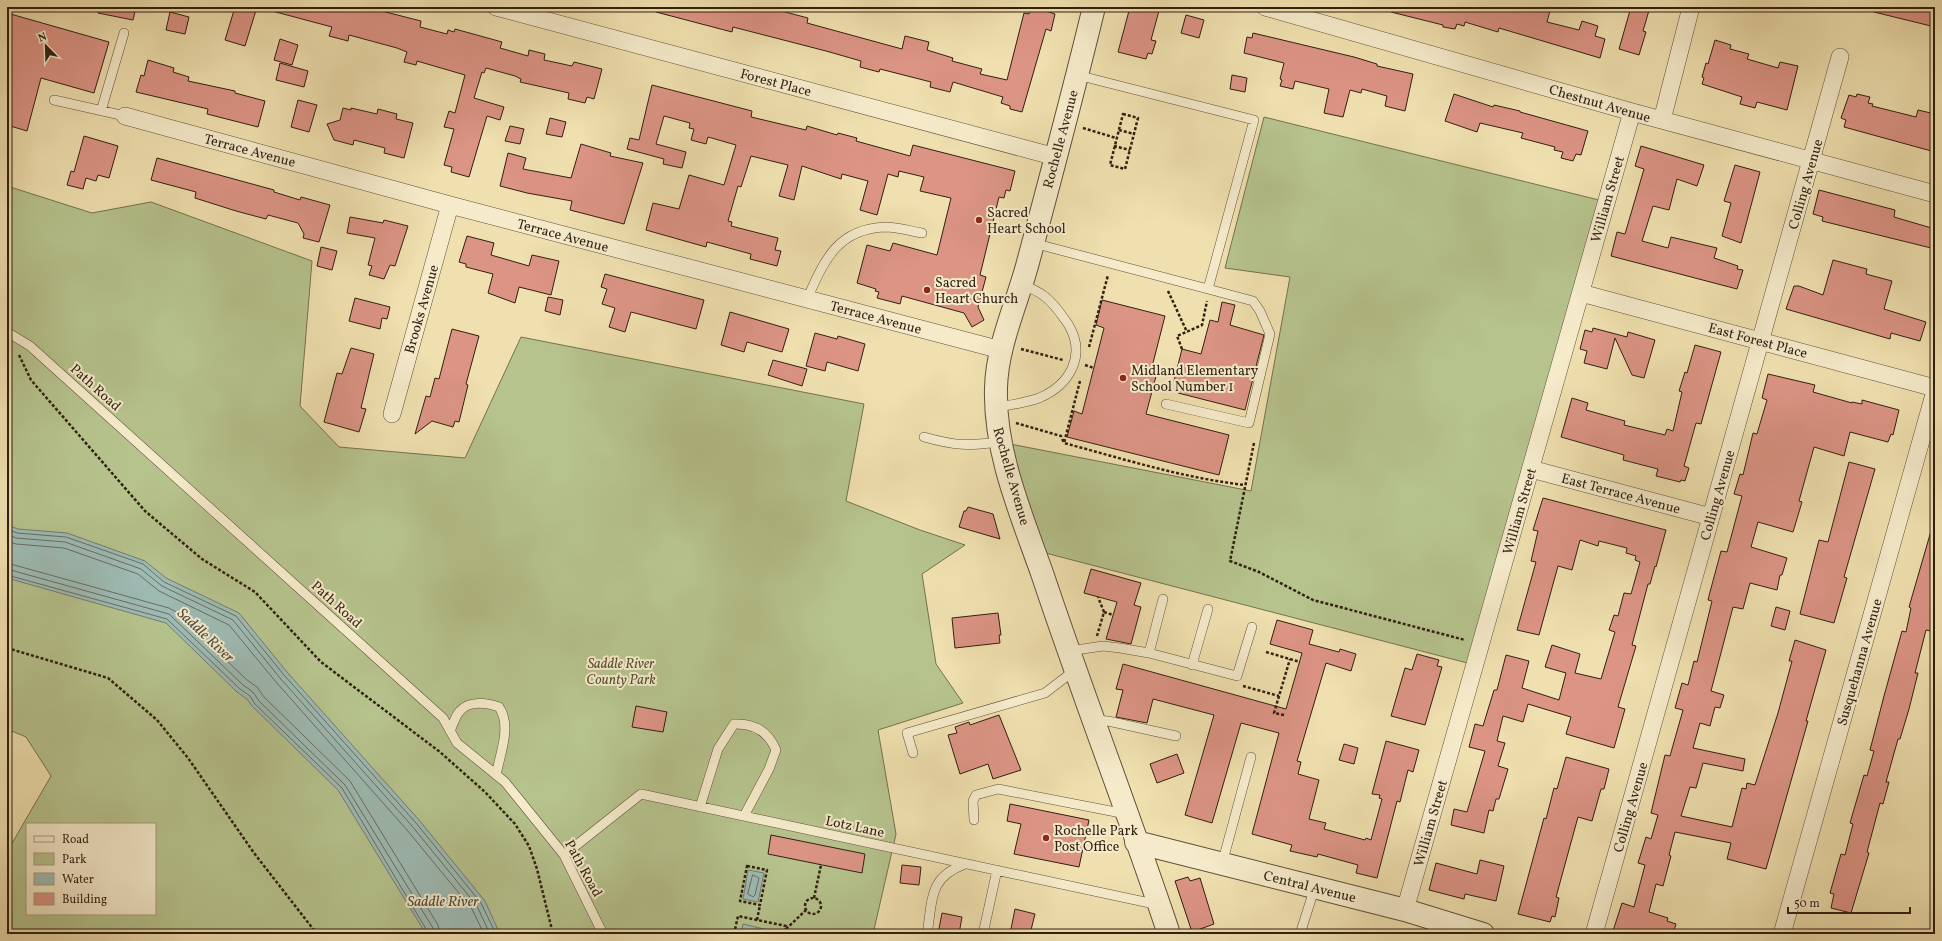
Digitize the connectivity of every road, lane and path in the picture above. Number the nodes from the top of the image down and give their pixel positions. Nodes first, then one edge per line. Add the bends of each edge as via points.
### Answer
1 (499, 7) edge
2 (1094, 7) edge
3 (1266, 7) edge
4 (1691, 7) edge
5 (124, 33) dead end
6 (1840, 57) dead end
7 (1077, 75) junction
8 (54, 100) dead end
9 (101, 111) junction
10 (1632, 112) junction
11 (126, 116) joint
12 (1662, 120) junction
13 (1065, 123) junction
14 (1119, 130) junction
15 (1134, 134) junction
16 (1116, 138) junction
17 (1114, 146) junction
18 (1130, 150) junction
19 (1056, 156) junction
20 (1811, 160) junction
21 (1935, 194) edge
22 (450, 205) junction
23 (922, 233) dead end
24 (1033, 244) junction
25 (1101, 273) dead end
26 (1108, 275) junction
27 (1116, 277) dead end
28 (1022, 284) junction
29 (1160, 289) dead end
30 (1208, 289) junction
31 (1168, 291) junction
32 (1175, 292) dead end
33 (1581, 293) junction
34 (807, 299) junction
35 (1201, 299) dead end
36 (7, 332) edge
37 (1187, 332) junction
38 (1761, 341) junction
39 (1014, 348) junction
40 (1182, 349) dead end
41 (1088, 350) dead end
42 (18, 354) dead end
43 (1086, 358) dead end
44 (1075, 363) junction
45 (1084, 365) junction
46 (1094, 368) dead end
47 (1082, 372) dead end
48 (1081, 379) dead end
49 (1935, 390) edge
50 (1166, 404) dead end
51 (1004, 406) junction
52 (392, 414) dead end
53 (924, 437) dead end
54 (1000, 442) junction
55 (1064, 443) junction
56 (1254, 443) dead end
57 (1531, 469) junction
58 (1246, 485) junction
59 (1711, 517) junction
60 (1098, 597) dead end
61 (1163, 599) dead end
62 (1208, 609) dead end
63 (1104, 612) junction
64 (1113, 615) dead end
65 (1252, 626) dead end
66 (1481, 645) junction
67 (7, 648) edge
68 (1094, 648) junction
69 (1266, 652) dead end
70 (1148, 653) junction
71 (1290, 659) junction
72 (1071, 661) junction
73 (1300, 662) dead end
74 (1192, 665) junction
75 (1284, 715) dead end
76 (1092, 720) junction
77 (450, 731) junction
78 (1176, 736) dead end
79 (913, 753) dead end
80 (1251, 757) dead end
81 (496, 775) junction
82 (700, 807) junction
83 (1126, 814) junction
84 (744, 816) junction
85 (974, 820) dead end
86 (1136, 842) junction
87 (564, 855) junction
88 (821, 864) dead end
89 (965, 864) junction
90 (1222, 864) junction
91 (997, 870) junction
92 (1315, 887) junction
93 (814, 898) junction
94 (760, 905) junction
95 (1159, 905) junction
96 (806, 910) junction
97 (1405, 910) junction
98 (757, 920) junction
99 (785, 930) junction
100 (317, 934) edge
101 (553, 934) edge
102 (603, 934) edge
103 (734, 934) edge
104 (784, 934) edge
105 (927, 934) edge
106 (983, 934) edge
107 (1169, 934) edge
108 (1300, 934) edge
109 (1482, 934) edge
110 (1594, 934) edge
111 (1782, 934) edge

1 - 19 street, Forest Place
2 - 7 street, Rochelle Avenue
3 - 10 street, Chestnut Avenue
4 - 12 street
5 - 9 lane
6 - 20 street, Colling Avenue
7 - 13 street, Rochelle Avenue
7 - 30 lane via 1254,120
8 - 9 lane
9 - 11 lane
10 - 12 street, Chestnut Avenue
10 - 33 street, William Street
11 - 22 street, Terrace Avenue
12 - 20 street, Chestnut Avenue
13 - 16 path
13 - 19 street, Rochelle Avenue
14 - 15 path
14 - 15 path via 1123,114 1138,118
14 - 16 path
15 - 18 path
16 - 17 path
17 - 18 path
17 - 18 path via 1110,165 1125,169
19 - 24 street, Rochelle Avenue
20 - 21 street, Chestnut Avenue
20 - 38 street, Colling Avenue
22 - 34 street, Terrace Avenue
22 - 52 street, Brooks Avenue
23 - 34 lane via 886,227 860,231 843,240 823,263
24 - 28 street, Rochelle Avenue
24 - 30 lane
25 - 26 path
26 - 27 path
26 - 41 path
28 - 39 street, Rochelle Avenue
28 - 44 lane via 1044,296 1060,312 1072,331 1077,350
29 - 31 path
30 - 50 lane via 1252,301 1260,310 1270,334 1249,424
31 - 32 path
31 - 37 path
33 - 38 street, East Forest Place
33 - 57 street, William Street
34 - 39 street, Terrace Avenue
35 - 37 path via 1208,301 1202,325
36 - 77 lane, Path Road via 30,346 443,718
37 - 40 path via 1177,336
38 - 49 street, East Forest Place
38 - 59 street, Colling Avenue
39 - 44 path
39 - 51 street, Rochelle Avenue via 996,385
42 - 101 path via 32,380 145,511 202,559 255,592 321,662 440,752 485,792 515,824 529,846 537,869
43 - 45 path
44 - 45 path
44 - 51 lane via 1061,384 1040,397
45 - 46 path
45 - 47 path
48 - 55 path
49 - 111 street, Susquehanna Avenue
51 - 54 street, Rochelle Avenue
51 - 55 path via 1014,423 1061,436
53 - 54 lane via 968,446
54 - 72 street, Rochelle Avenue via 1012,486
55 - 58 path via 1184,476
56 - 58 path
57 - 59 street, East Terrace Avenue
57 - 66 street, William Street
58 - 66 path via 1230,561 1259,572 1313,600
59 - 110 street, Colling Avenue
60 - 63 path
61 - 70 lane
62 - 74 lane
63 - 64 path
63 - 68 path
65 - 74 lane via 1238,676
66 - 97 street, William Street
67 - 100 path via 108,678 157,720 188,758 254,853
68 - 70 lane via 1103,646
68 - 72 lane
69 - 71 path
70 - 74 lane
71 - 73 path
71 - 75 path via 1274,713
72 - 76 street, Rochelle Avenue
72 - 79 lane via 1045,692 907,733
76 - 78 lane via 1108,721
76 - 83 street, Rochelle Avenue
77 - 81 lane, Path Road via 457,743
77 - 81 lane via 460,711 468,705 478,703 499,707 504,714 506,726
80 - 90 lane
81 - 87 lane, Path Road via 505,782
82 - 84 lane, Lotz Lane
82 - 84 lane via 718,749 734,724 744,724 763,731 772,740 776,750
82 - 87 lane, Lotz Lane via 641,794
83 - 85 lane via 998,789 976,795 973,801
83 - 86 street, Rochelle Avenue
84 - 89 lane, Lotz Lane
86 - 90 street, Central Avenue
86 - 95 street, Rochelle Avenue
87 - 102 lane, Path Road
88 - 93 path
89 - 91 lane, Lotz Lane
89 - 105 lane via 942,876 935,886
90 - 92 street, Central Avenue
91 - 95 lane, Lotz Lane
91 - 106 lane
92 - 97 street, Central Avenue
92 - 108 lane
93 - 96 path via 806,901
93 - 96 path via 820,902 820,910 812,914
94 - 94 path via 767,870 747,866 740,901
94 - 98 path
95 - 107 street, Rochelle Avenue
96 - 99 path
97 - 109 street, Central Avenue
98 - 99 path via 786,926
98 - 103 path via 738,916
99 - 104 path

